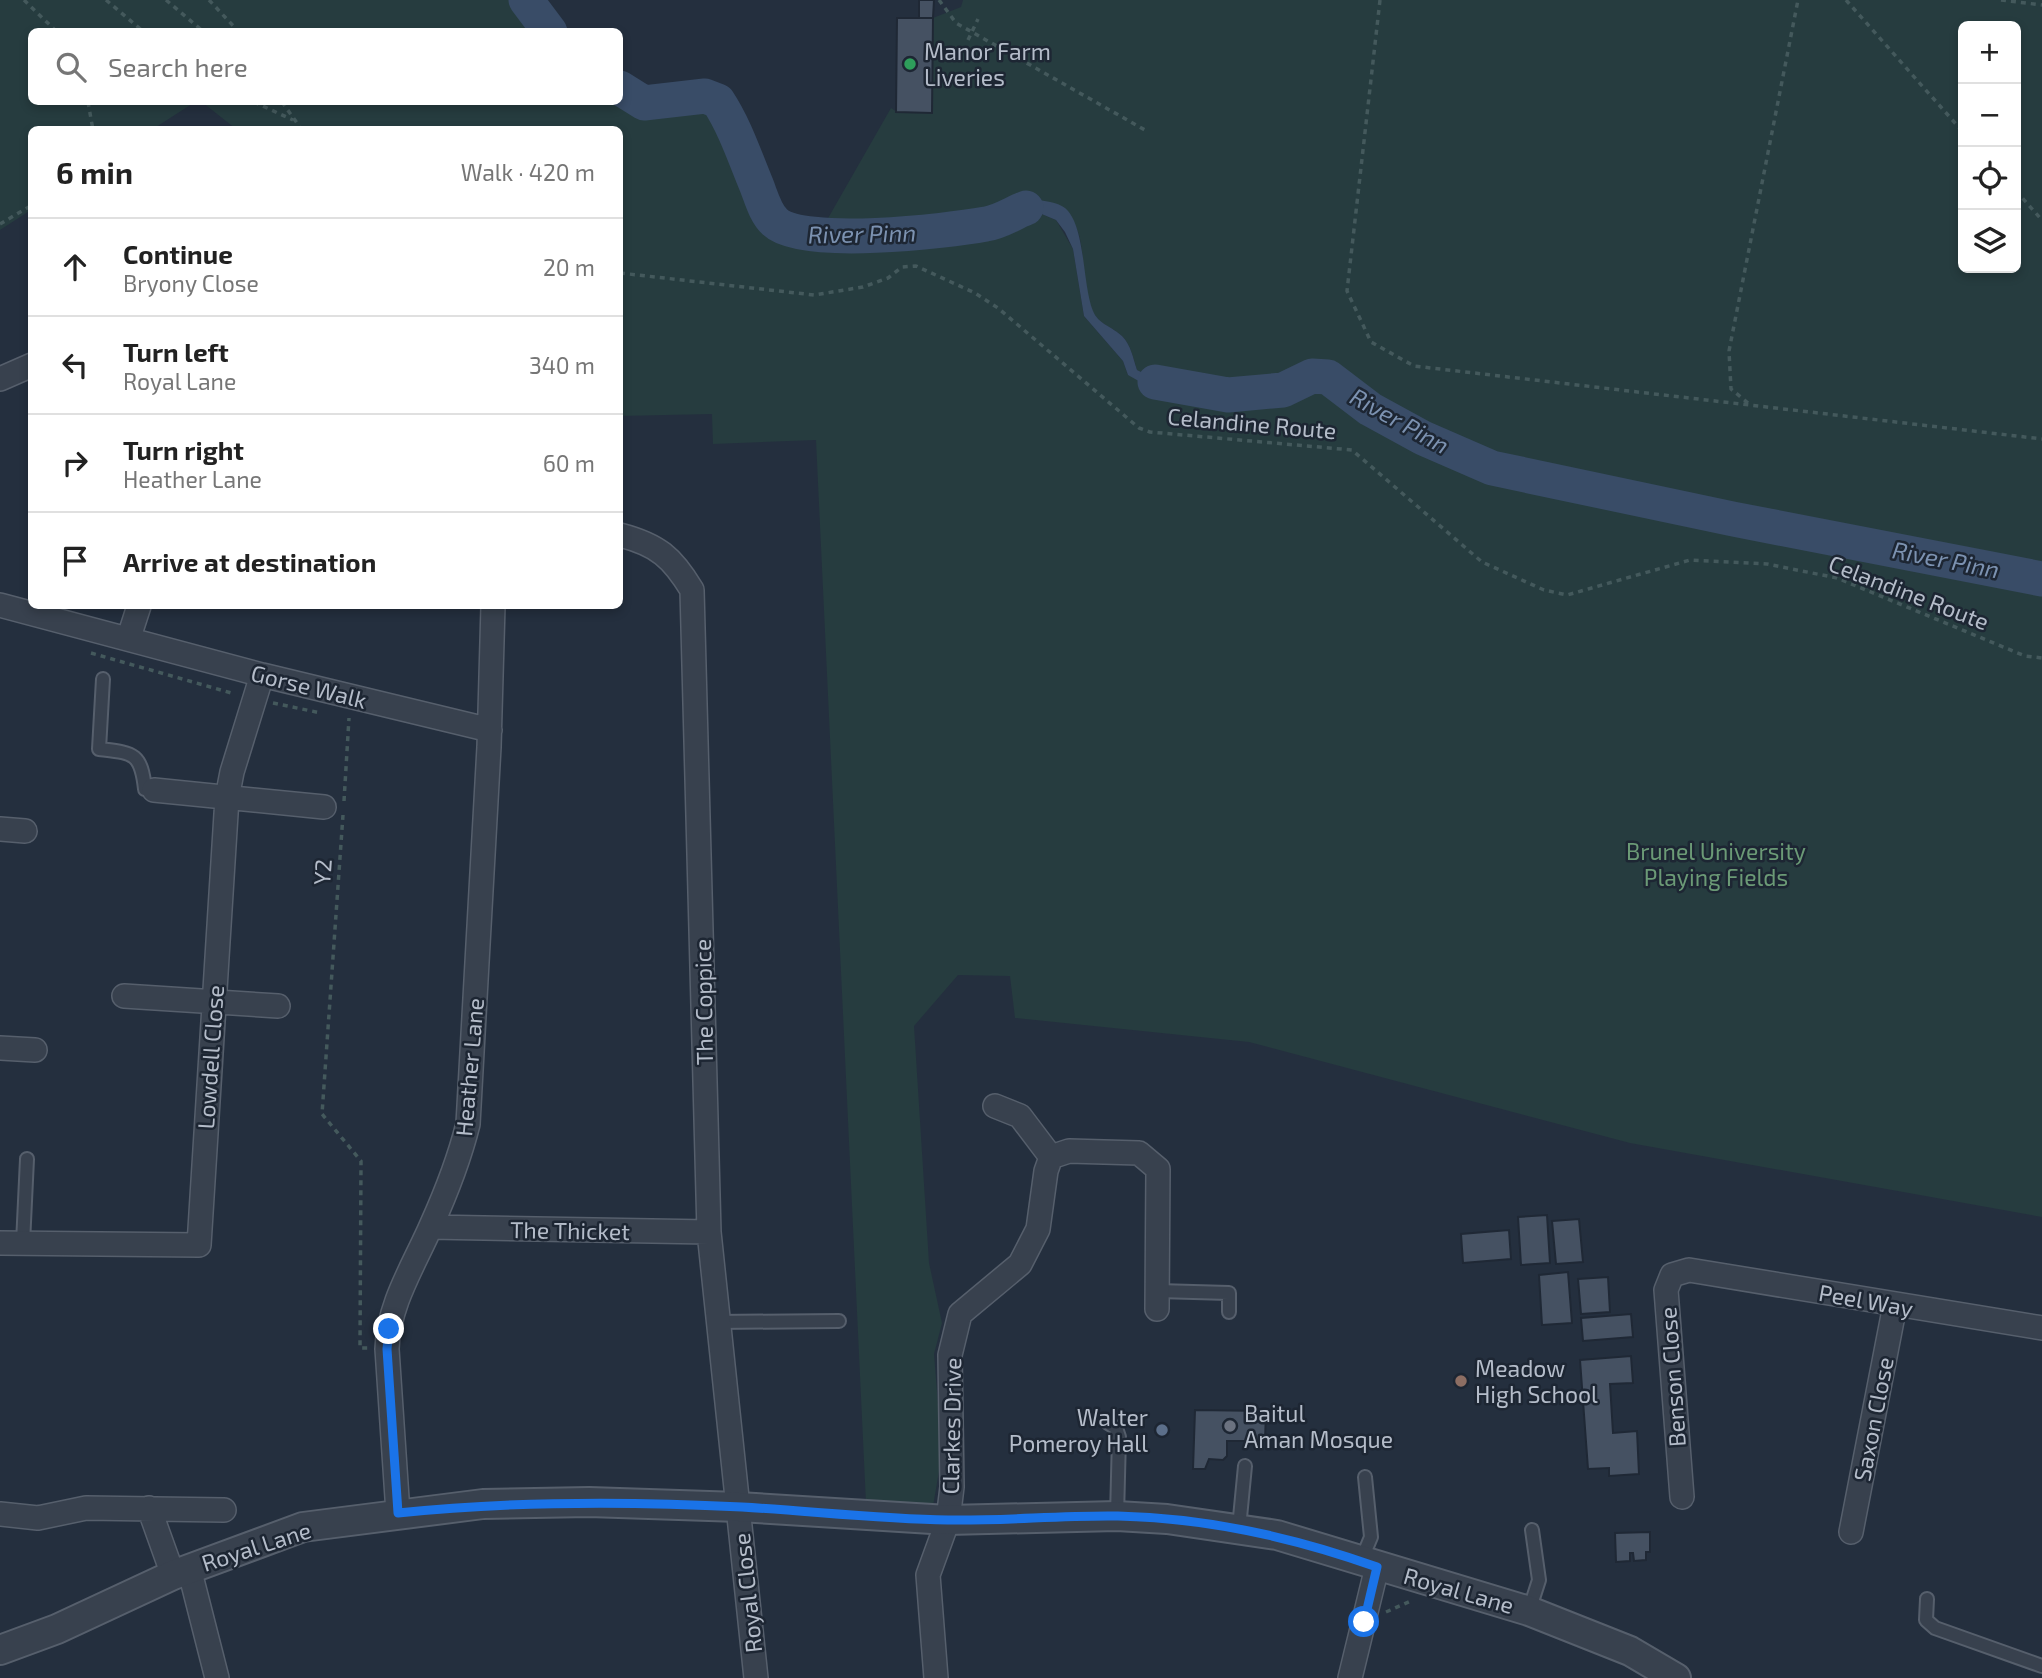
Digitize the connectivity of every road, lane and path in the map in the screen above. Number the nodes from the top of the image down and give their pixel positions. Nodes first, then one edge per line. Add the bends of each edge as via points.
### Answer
1 (24, 0) edge
2 (106, 0) edge
3 (166, 0) edge
4 (209, 0) edge
5 (939, 0) edge
6 (1380, 0) edge
7 (1798, 0) edge
8 (1846, 0) edge
9 (2001, 0) edge
10 (2042, 5) edge
11 (978, 19) dead end
12 (53, 28) edge
13 (139, 28) edge
14 (199, 28) edge
15 (235, 28) edge
16 (973, 30) junction
17 (968, 40) dead end
18 (89, 105) edge
19 (260, 105) edge
20 (284, 105) edge
21 (293, 120) junction
22 (92, 126) edge
23 (298, 126) edge
24 (1958, 126) edge
25 (1145, 130) dead end
26 (2021, 197) edge
27 (28, 207) edge
28 (2042, 220) edge
29 (0, 224) edge
30 (623, 273) edge
31 (28, 367) edge
32 (0, 379) edge
33 (1750, 404) junction
34 (2042, 439) edge
35 (623, 536) edge
36 (0, 605) edge
37 (138, 609) edge
38 (493, 609) edge
39 (129, 637) junction
40 (80, 650) dead end
41 (2042, 658) edge
42 (261, 675) junction
43 (103, 679) dead end
44 (254, 699) junction
45 (323, 713) dead end
46 (336, 716) dead end
47 (490, 730) junction
48 (154, 790) joint
49 (227, 799) junction
50 (324, 807) dead end
51 (0, 829) edge
52 (25, 831) dead end
53 (124, 996) dead end
54 (214, 1001) junction
55 (278, 1006) dead end
56 (0, 1048) edge
57 (35, 1050) dead end
58 (995, 1106) dead end
59 (1051, 1157) junction
60 (27, 1159) dead end
61 (431, 1227) junction
62 (709, 1232) junction
63 (11, 1243) edge
64 (1689, 1270) joint
65 (1157, 1300) joint
66 (1895, 1305) junction
67 (1229, 1312) dead end
68 (839, 1321) dead end
69 (716, 1322) junction
70 (2042, 1328) edge
71 (387, 1349) junction
72 (1108, 1423) dead end
73 (1245, 1466) dead end
74 (1365, 1477) dead end
75 (1682, 1497) dead end
76 (739, 1507) junction
77 (149, 1508) junction
78 (224, 1510) dead end
79 (398, 1513) junction
80 (0, 1514) edge
81 (1117, 1516) junction
82 (948, 1520) junction
83 (1239, 1528) junction
84 (1532, 1530) dead end
85 (1851, 1532) dead end
86 (1369, 1564) junction
87 (181, 1572) junction
88 (1448, 1587) junction
89 (1927, 1599) dead end
90 (1529, 1611) junction
91 (1364, 1622) junction
92 (0, 1650) edge
93 (2042, 1666) edge
94 (1665, 1675) edge
95 (217, 1678) edge
96 (756, 1678) edge
97 (936, 1678) edge
98 (1350, 1678) edge

1 - 12 path
2 - 13 path
3 - 14 path
4 - 15 path
5 - 16 path via 953,20
6 - 33 path via 1347,291 1371,342 1414,366
7 - 33 path via 1728,352 1731,389
8 - 24 path
9 - 10 path
11 - 16 path
16 - 17 path
16 - 25 path
18 - 22 path
19 - 21 path
20 - 21 path
21 - 23 path
26 - 28 path
27 - 29 path
30 - 41 path, Celandine Route via 814,295 863,288 902,267 916,266 998,308 1139,428 1352,450 1482,562 1544,590 1578,593 1690,559 1767,564 1837,578 2025,656
31 - 32 street
33 - 34 path
35 - 62 street, The Coppice via 676,562 692,590
36 - 39 street, Gorse Walk
37 - 39 street
38 - 47 street, Heather Lane
39 - 42 street, Gorse Walk
40 - 44 path
42 - 44 street, Lowdell Close
42 - 47 street, Gorse Walk
43 - 48 lane via 99,749 139,759 145,789
44 - 45 path
44 - 49 street, Lowdell Close
46 - 71 path, Y2 via 350,719 322,1114 361,1161 360,1348
47 - 61 street, Heather Lane via 468,1124 458,1164
48 - 49 street
49 - 50 street
49 - 54 street, Lowdell Close
51 - 52 street
53 - 54 street
54 - 55 street
54 - 63 street, Lowdell Close via 199,1245
56 - 57 street
58 - 59 street via 1020,1116
59 - 65 street via 1069,1151 1139,1153 1158,1169
59 - 82 street, Clarkes Drive via 1038,1229 1020,1264 960,1314 950,1355 952,1487
60 - 63 lane
61 - 62 street, The Thicket
61 - 71 street, Heather Lane via 400,1292
62 - 69 street, The Coppice
64 - 66 street, Peel Way
64 - 75 street, Benson Close via 1672,1275 1666,1290
65 - 67 lane via 1229,1293
66 - 70 street, Peel Way
66 - 85 street, Saxon Close
68 - 69 lane
69 - 76 street, The Coppice
71 - 79 street, Heather Lane
72 - 81 lane via 1119,1437
73 - 83 lane
74 - 86 lane
76 - 79 street, Royal Lane via 589,1502 483,1504
76 - 82 street, Royal Lane
76 - 96 street, Royal Close
77 - 78 street
77 - 80 street via 86,1508 38,1518
77 - 87 street
79 - 87 street, Royal Lane via 303,1527
81 - 82 street, Royal Lane
81 - 83 street, Royal Lane
82 - 97 street, Clarkes Drive via 928,1575
83 - 86 street, Royal Lane
84 - 90 lane via 1539,1580
86 - 88 street, Royal Lane
86 - 91 street
87 - 92 street, Royal Lane
87 - 95 street
88 - 90 street, Royal Lane
88 - 91 path via 1443,1600 1423,1596
89 - 93 lane via 1926,1620 1935,1628
90 - 94 street, Royal Lane via 1630,1651
91 - 98 street

